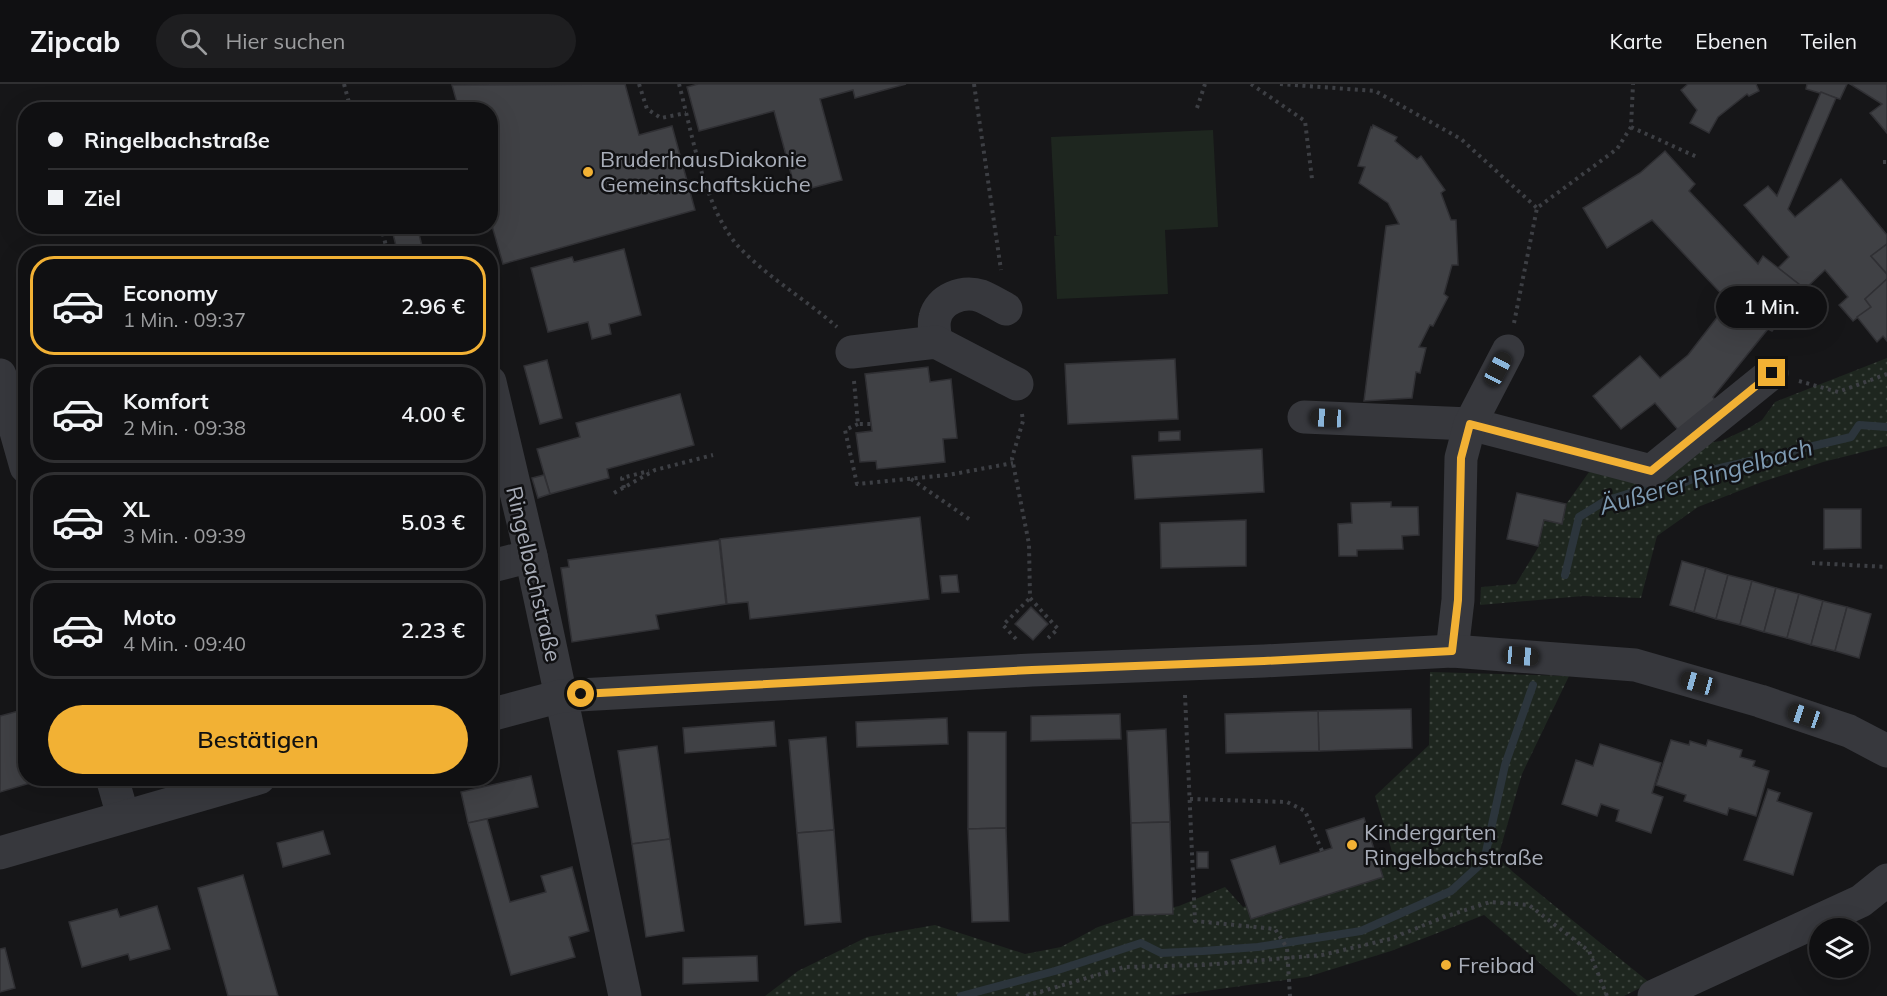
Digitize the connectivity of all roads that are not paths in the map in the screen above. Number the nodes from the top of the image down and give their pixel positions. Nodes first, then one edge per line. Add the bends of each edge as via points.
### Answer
1 (1006, 309) dead end
2 (936, 342) junction
3 (1508, 351) road end
4 (852, 352) road end
5 (1772, 373) road end
6 (0, 375) edge
7 (1017, 384) dead end
8 (498, 416) edge
9 (1305, 417) dead end
10 (1470, 424) junction
11 (18, 439) edge
12 (531, 556) junction
13 (498, 565) edge
14 (1452, 651) junction
15 (561, 696) junction
16 (498, 713) edge
17 (1887, 751) edge
18 (114, 786) edge
19 (230, 786) edge
20 (123, 816) junction
21 (0, 853) edge
22 (1887, 880) edge
23 (625, 996) edge
24 (1654, 996) edge

1 - 2 street via 980,295 962,294 950,299 939,306 934,319
2 - 4 street
2 - 7 street
3 - 10 street
5 - 10 street via 1651,471
6 - 11 street
8 - 12 street, Ringelbachstraße
9 - 10 street
10 - 14 street via 1461,458 1458,600
12 - 13 street
12 - 15 street, Ringelbachstraße
14 - 15 street
14 - 17 street via 1635,665 1760,701 1850,732
15 - 16 street
15 - 23 street, Ringelbachstraße
18 - 20 street
19 - 20 street
20 - 21 street
22 - 24 street via 1861,901

